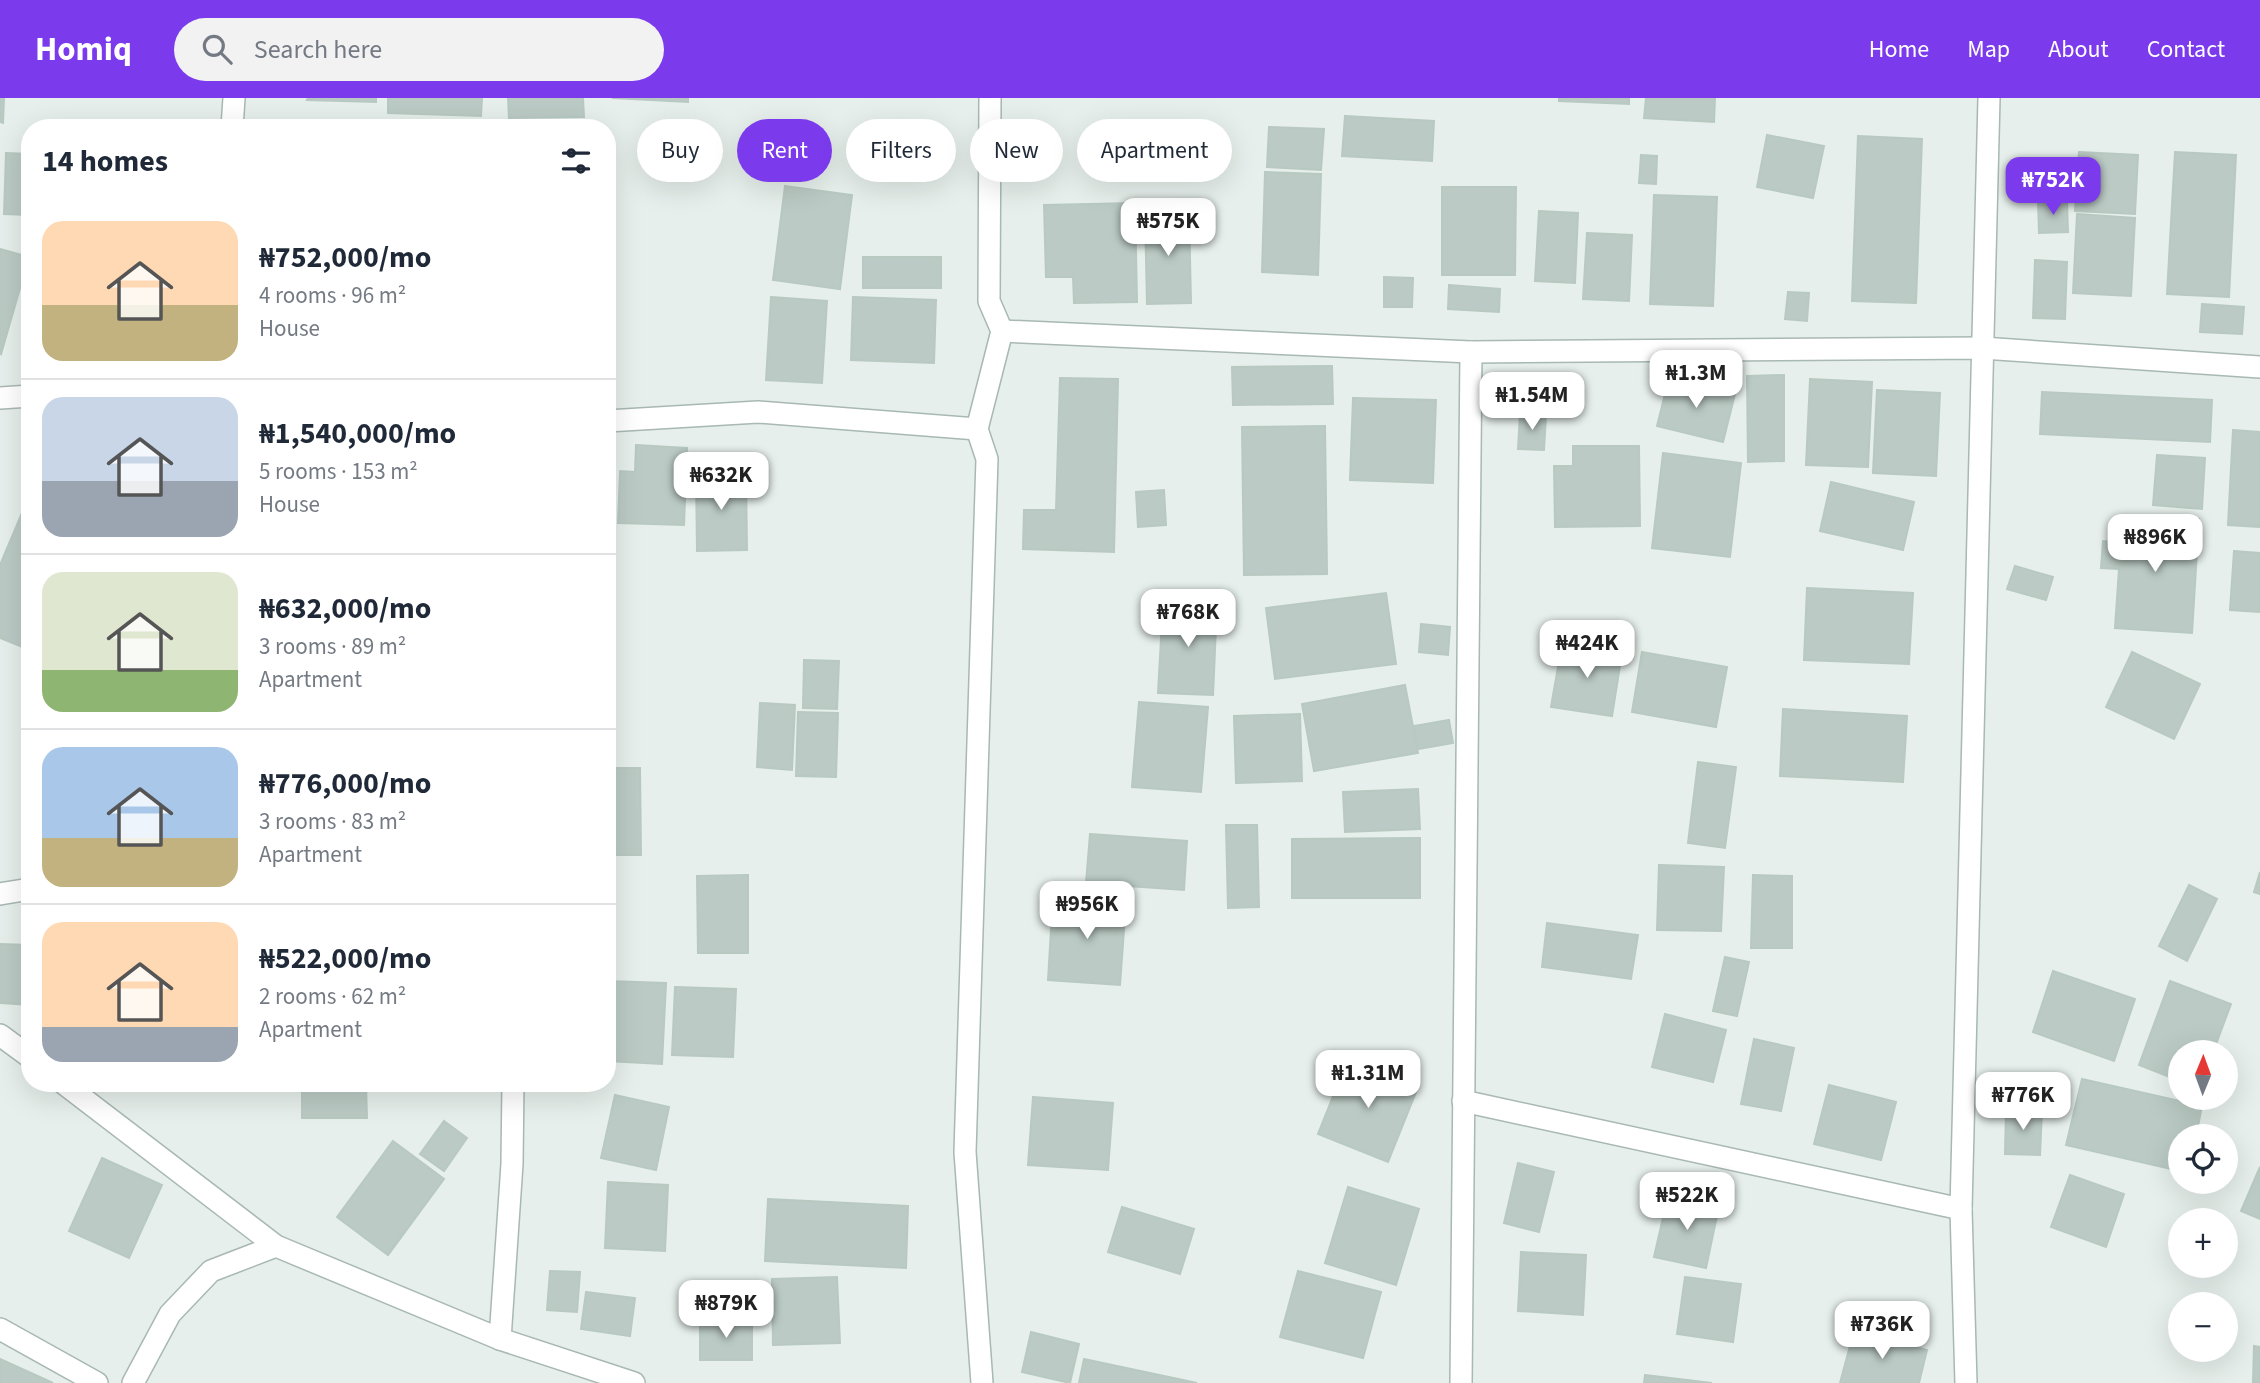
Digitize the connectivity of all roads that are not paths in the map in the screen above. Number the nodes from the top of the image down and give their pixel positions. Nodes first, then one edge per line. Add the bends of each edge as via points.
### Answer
1 (234, 98) edge
2 (990, 98) edge
3 (1989, 98) edge
4 (233, 119) edge
5 (1002, 331) junction
6 (1983, 348) junction
7 (1471, 352) junction
8 (2260, 367) edge
9 (21, 397) edge
10 (0, 398) edge
11 (616, 420) edge
12 (977, 429) junction
13 (21, 890) edge
14 (0, 894) edge
15 (0, 1035) edge
16 (21, 1050) edge
17 (76, 1092) edge
18 (513, 1092) edge
19 (1463, 1101) junction
20 (1961, 1209) junction
21 (276, 1247) junction
22 (0, 1329) edge
23 (500, 1339) junction
24 (97, 1383) edge
25 (133, 1383) edge
26 (634, 1383) edge
27 (982, 1383) edge
28 (1461, 1383) edge
29 (1966, 1383) edge

1 - 4 street
2 - 5 street via 989,301
3 - 6 street
5 - 7 street
5 - 12 street
6 - 7 street
6 - 8 street
6 - 20 street
7 - 19 street
9 - 10 street
11 - 12 street via 758,412
12 - 27 street via 987,459 965,1152
13 - 14 street
15 - 16 street
17 - 21 street
18 - 23 street
19 - 20 street
19 - 28 street
20 - 29 street
21 - 23 street
21 - 25 street via 211,1271 170,1314
22 - 24 street
23 - 26 street

